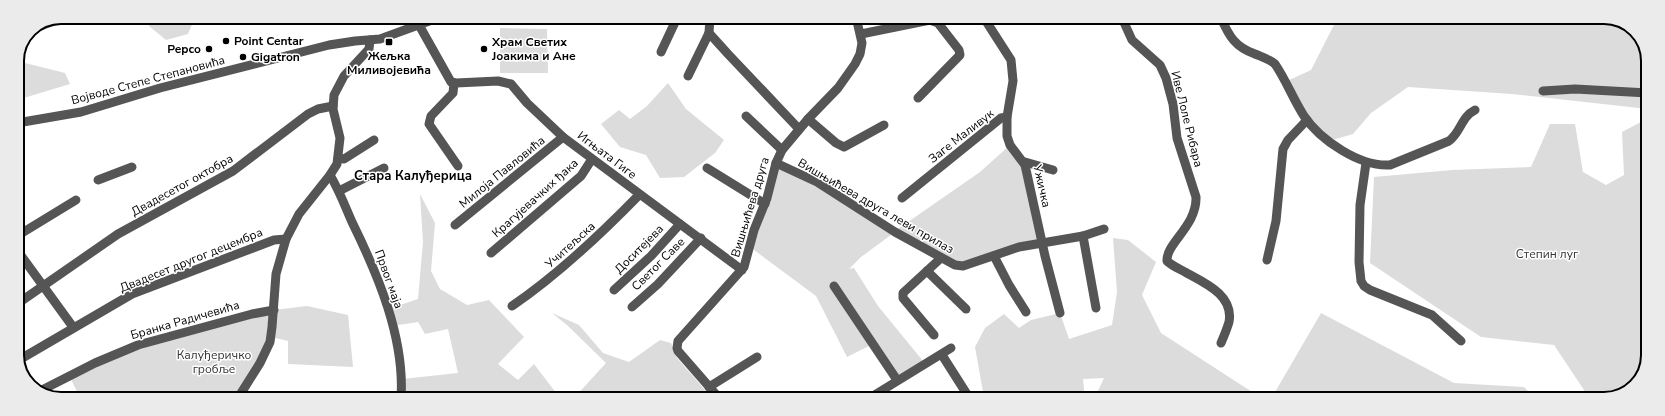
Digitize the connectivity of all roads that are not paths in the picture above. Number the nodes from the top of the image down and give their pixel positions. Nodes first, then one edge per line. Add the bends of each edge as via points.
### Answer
1 (422, 24) edge
2 (674, 24) edge
3 (710, 24) edge
4 (858, 24) edge
5 (910, 24) edge
6 (939, 24) edge
7 (988, 24) edge
8 (1125, 24) edge
9 (1224, 24) edge
10 (419, 25) junction
11 (710, 33) junction
12 (861, 34) junction
13 (370, 40) junction
14 (661, 52) dead end
15 (688, 76) dead end
16 (454, 83) junction
17 (1543, 91) dead end
18 (1641, 93) edge
19 (918, 98) dead end
20 (333, 106) junction
21 (1475, 110) dead end
22 (746, 116) dead end
23 (1008, 117) junction
24 (808, 119) junction
25 (1307, 120) junction
26 (24, 122) edge
27 (884, 125) dead end
28 (799, 129) junction
29 (564, 137) junction
30 (374, 140) dead end
31 (782, 150) junction
32 (338, 158) junction
33 (592, 159) junction
34 (1024, 162) junction
35 (776, 163) junction
36 (1366, 163) junction
37 (458, 166) dead end
38 (132, 168) dead end
39 (384, 168) dead end
40 (707, 168) dead end
41 (1054, 170) dead end
42 (330, 175) junction
43 (98, 180) dead end
44 (339, 191) junction
45 (640, 195) junction
46 (902, 198) dead end
47 (76, 200) dead end
48 (764, 204) junction
49 (680, 224) junction
50 (455, 225) dead end
51 (1104, 229) dead end
52 (24, 232) edge
53 (1083, 236) junction
54 (701, 238) junction
55 (286, 239) junction
56 (1042, 242) junction
57 (491, 253) dead end
58 (994, 256) junction
59 (942, 258) junction
60 (24, 260) edge
61 (1267, 260) dead end
62 (742, 270) junction
63 (927, 271) junction
64 (42, 286) junction
65 (834, 286) dead end
66 (614, 290) dead end
67 (24, 299) edge
68 (512, 306) dead end
69 (632, 307) dead end
70 (1096, 308) dead end
71 (966, 309) dead end
72 (274, 310) junction
73 (1026, 312) dead end
74 (1060, 313) dead end
75 (73, 328) junction
76 (934, 334) dead end
77 (1462, 341) dead end
78 (1221, 343) dead end
79 (951, 348) dead end
80 (942, 354) junction
81 (24, 357) dead end
82 (757, 357) dead end
83 (897, 380) junction
84 (709, 387) junction
85 (45, 388) edge
86 (242, 392) edge
87 (401, 392) edge
88 (714, 392) edge
89 (886, 392) edge
90 (966, 392) edge

1 - 10 street, Војводе Степе Степановића
2 - 14 street
3 - 11 street
4 - 12 street, Вишњићева друга
5 - 12 street
6 - 19 street via 960,50 960,55
7 - 23 street, Заге Маливук via 1011,60 1013,81
8 - 78 street, Иве Лоле Рибара via 1134,43 1163,70 1173,104 1180,149 1196,197 1192,219 1169,250 1167,261 1210,286 1227,304 1229,321
9 - 25 street via 1235,42 1249,52 1275,64
10 - 13 street, Војводе Степе Степановића
10 - 16 street
11 - 15 street
11 - 28 street
12 - 24 street, Вишњићева друга via 861,50 855,64 838,88
13 - 20 street via 368,48 338,85
13 - 26 street, Војводе Степе Степановића via 329,45 167,86 81,112
16 - 29 street, Игњата Гиге via 508,82
16 - 37 street via 454,93 431,116 429,124
17 - 18 street via 1575,89
20 - 32 street via 340,138
20 - 64 street, Двадесетог октобра via 314,110 233,171 118,234
21 - 36 street via 1466,116 1449,141 1390,165
22 - 31 street, Вишњићева друга
23 - 34 street, Ужичка via 1008,141
23 - 46 street, Заге Маливук via 1001,118
24 - 27 street via 836,143 844,146
24 - 28 street, Вишњићева друга
25 - 36 street via 1330,141
25 - 61 street via 1283,149 1276,221
28 - 31 street, Вишњићева друга
29 - 33 street, Игњата Гиге
29 - 50 street, Милоја Павловића
30 - 32 street via 344,159
31 - 35 street, Вишњићева друга
32 - 42 street
33 - 45 street, Игњата Гиге
33 - 57 street, Крагујевачких ђака via 581,176
34 - 41 street
34 - 56 street, Ужичка
35 - 48 street, Вишњићева друга
35 - 59 street, Вишњићева друга леви прилаз via 816,182 895,232
36 - 77 street via 1359,222 1360,281 1370,290 1432,315
38 - 43 street
39 - 44 street
40 - 48 street
42 - 44 street, Првог маја
42 - 55 street via 299,214
44 - 87 street, Првог маја via 386,300 401,360
45 - 49 street, Игњата Гиге
45 - 68 street, Учитељска via 559,272
47 - 52 street
48 - 62 street, Вишњићева друга
49 - 54 street, Игњата Гиге
49 - 66 street, Доситејева via 655,252
51 - 53 street, Вишњићева друга леви прилаз
53 - 56 street, Вишњићева друга леви прилаз
53 - 70 street
54 - 62 street, Игњата Гиге
54 - 69 street, Светог Саве via 658,284
55 - 72 street via 276,274
55 - 75 street, Двадесет другог децембра via 274,240 132,294
56 - 58 street, Вишњићева друга леви прилаз
56 - 74 street, Ужичка
58 - 59 street, Вишњићева друга леви прилаз via 959,266
58 - 73 street
59 - 63 street
60 - 64 street
62 - 84 street, Вишњићева друга via 677,344 678,351
63 - 71 street
63 - 76 street via 905,290 903,298
64 - 67 street, Двадесетог октобра
64 - 75 street
65 - 83 street
72 - 85 street, Бранка Радичевића via 138,345
72 - 86 street via 267,348
75 - 81 street, Двадесет другог децембра
79 - 80 street
80 - 83 street
80 - 90 street
82 - 84 street
83 - 89 street
84 - 88 street, Вишњићева друга

